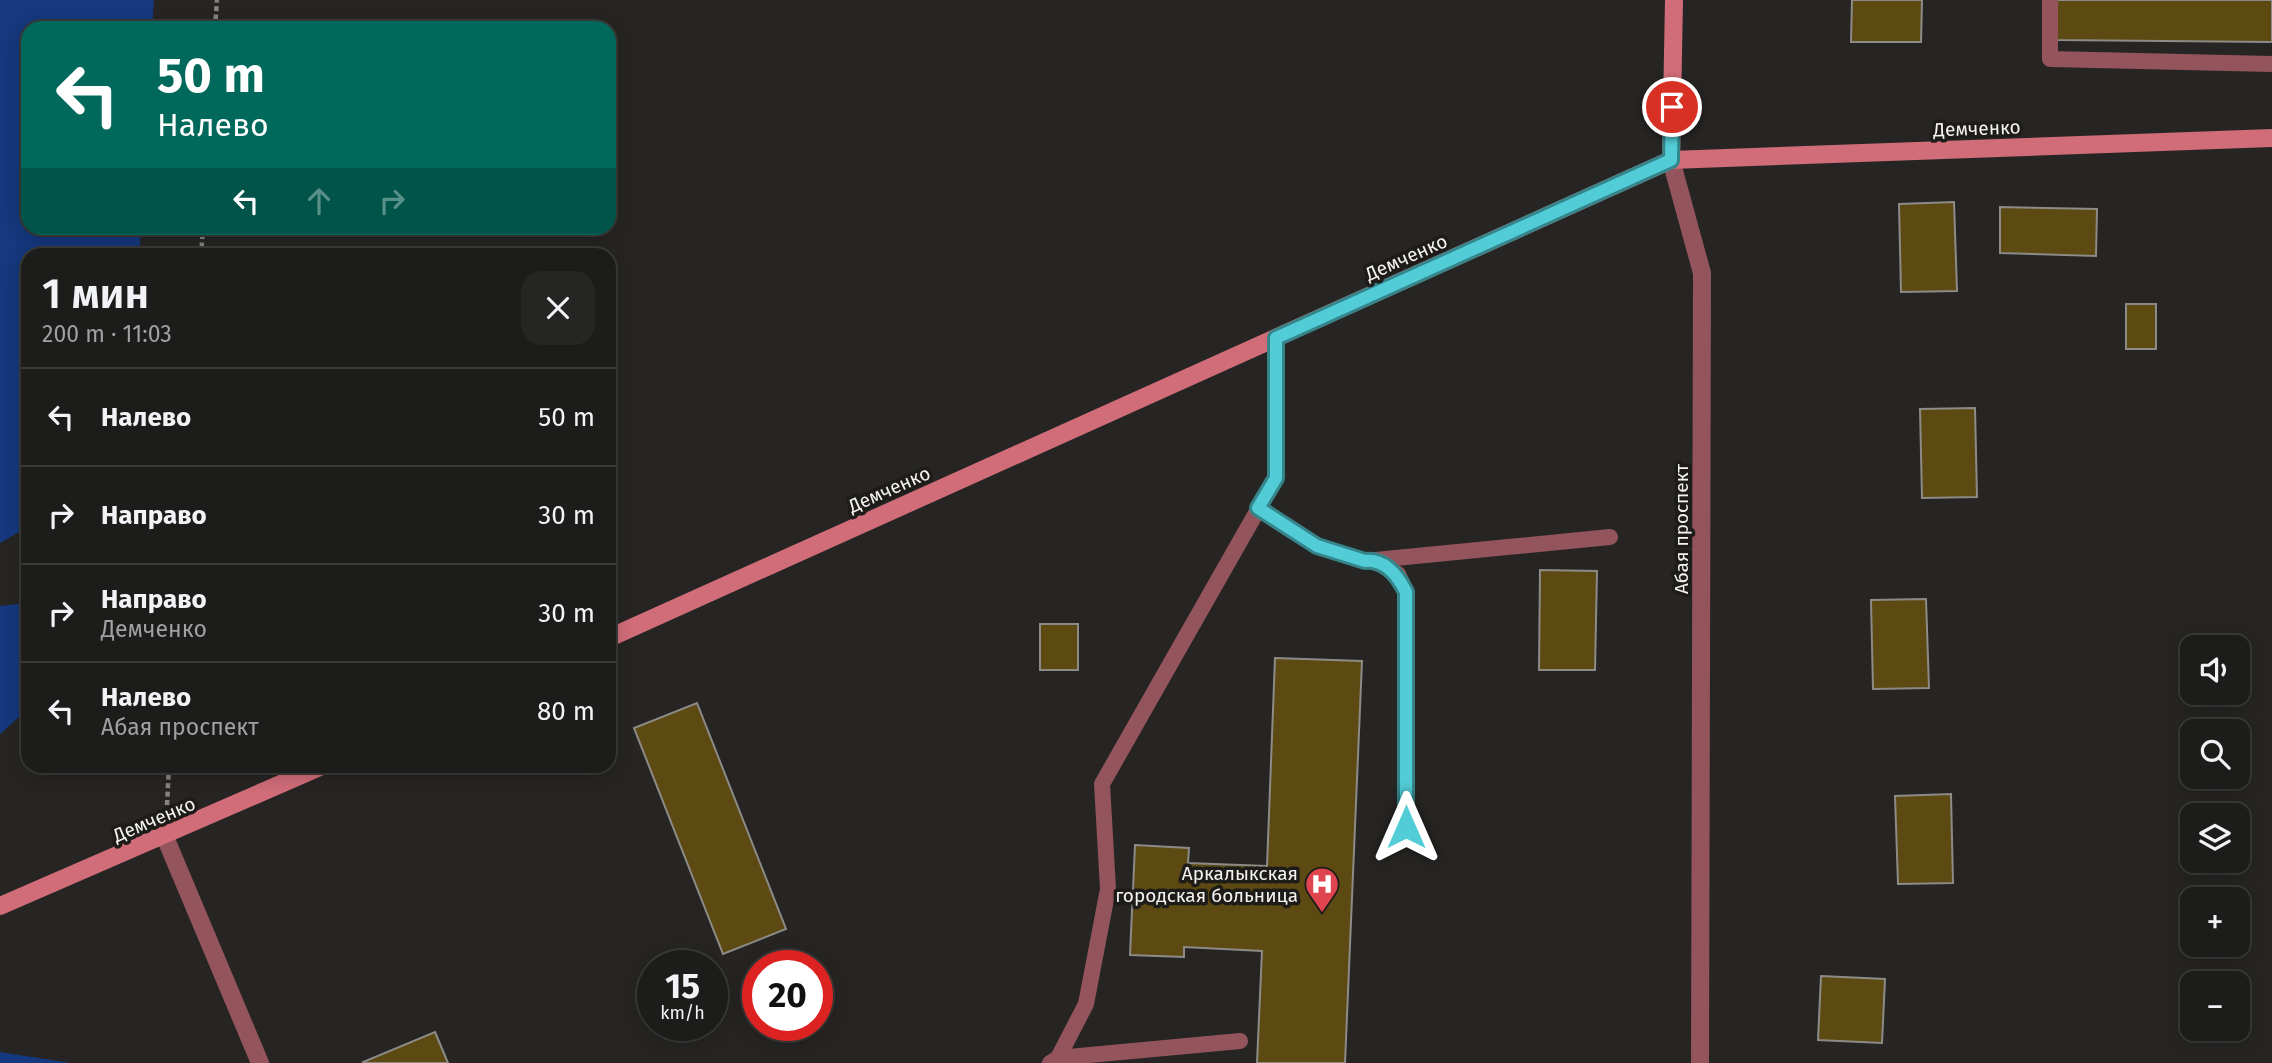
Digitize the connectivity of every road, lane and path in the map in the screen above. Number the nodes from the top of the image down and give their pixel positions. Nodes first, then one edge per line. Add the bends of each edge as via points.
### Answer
1 (217, 0) edge
2 (1674, 0) edge
3 (2050, 0) edge
4 (216, 21) edge
5 (2272, 64) edge
6 (2272, 138) edge
7 (1671, 160) junction
8 (1276, 338) junction
9 (1258, 508) junction
10 (1610, 537) dead end
11 (1372, 560) junction
12 (616, 635) edge
13 (307, 773) edge
14 (1406, 827) dead end
15 (165, 837) junction
16 (0, 906) edge
17 (1240, 1041) dead end
18 (1054, 1060) edge
19 (260, 1063) edge
20 (1700, 1063) edge

1 - 4 path
2 - 7 street, Абая проспект
3 - 5 lane via 2050,59
6 - 7 street, Демченко
7 - 8 street, Демченко
7 - 20 street, Абая проспект via 1702,273
8 - 9 lane via 1276,478
8 - 12 street, Демченко
9 - 11 lane via 1317,546
9 - 18 lane via 1102,784 1108,890 1086,1004
10 - 11 lane
11 - 14 lane via 1398,574 1406,592
13 - 15 street, Демченко
15 - 16 street, Демченко
15 - 19 street
17 - 18 lane

